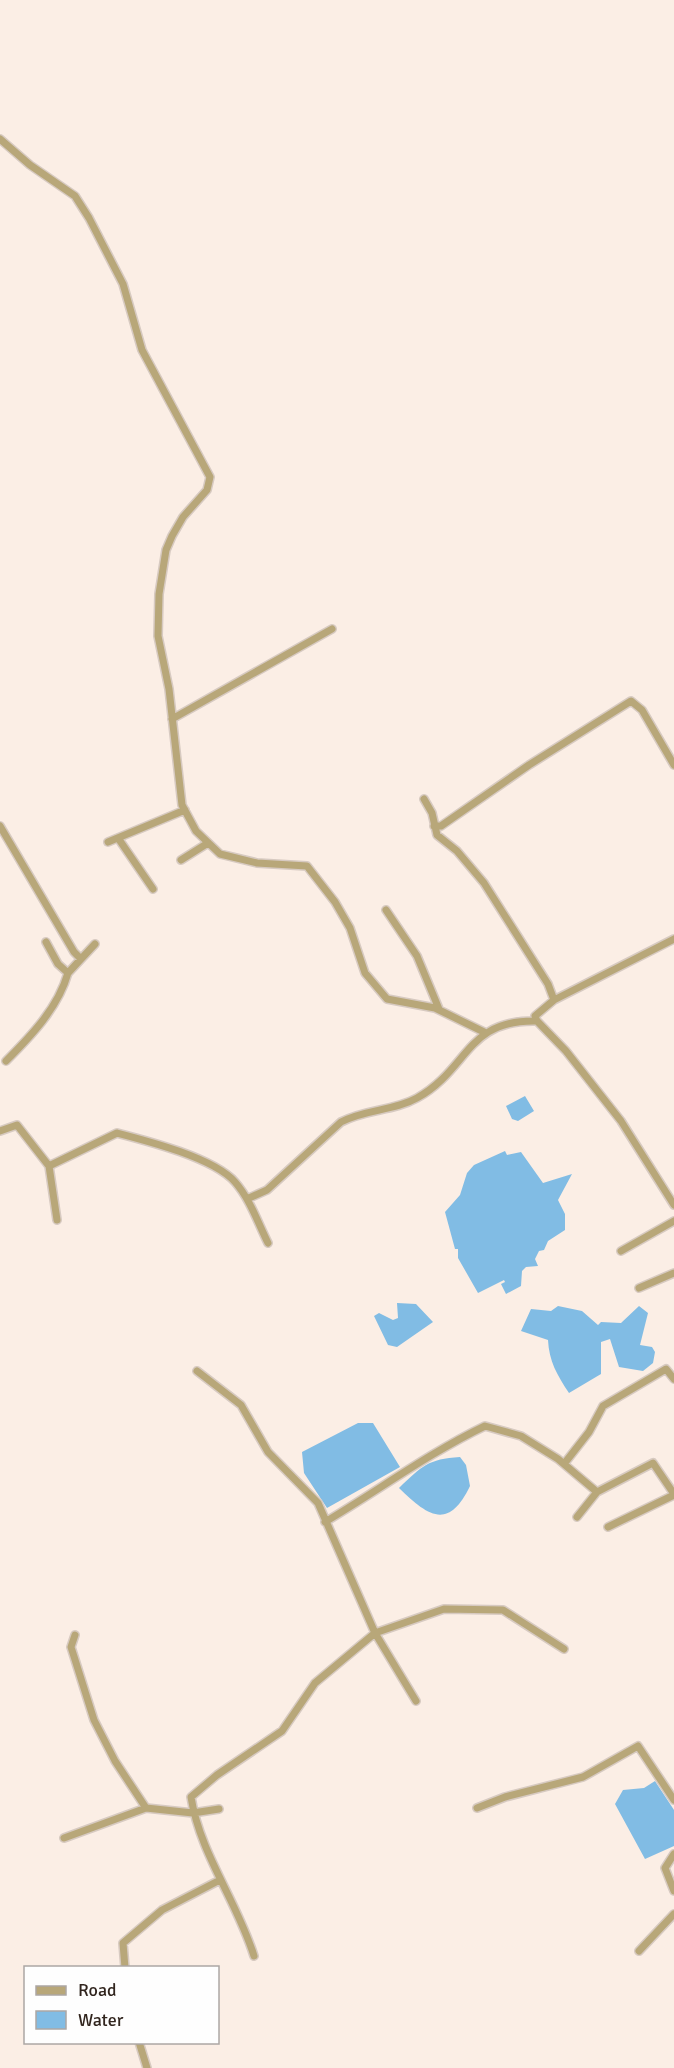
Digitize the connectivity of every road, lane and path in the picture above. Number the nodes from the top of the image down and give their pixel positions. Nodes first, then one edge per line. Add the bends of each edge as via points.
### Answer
1 (0, 139) edge
2 (332, 628) dead end
3 (172, 719) junction
4 (674, 765) edge
5 (424, 799) dead end
6 (185, 810) junction
7 (0, 826) edge
8 (434, 826) junction
9 (118, 838) junction
10 (108, 842) dead end
11 (208, 843) junction
12 (181, 860) dead end
13 (153, 889) dead end
14 (386, 910) dead end
15 (674, 939) edge
16 (46, 942) dead end
17 (95, 944) dead end
18 (81, 959) junction
19 (68, 973) junction
20 (554, 1000) junction
21 (439, 1009) junction
22 (537, 1021) junction
23 (484, 1032) junction
24 (6, 1061) dead end
25 (0, 1131) edge
26 (49, 1166) junction
27 (247, 1199) junction
28 (674, 1205) edge
29 (57, 1220) dead end
30 (674, 1221) edge
31 (268, 1243) dead end
32 (621, 1251) dead end
33 (674, 1273) edge
34 (639, 1288) dead end
35 (197, 1371) dead end
36 (674, 1379) edge
37 (564, 1464) junction
38 (597, 1492) junction
39 (674, 1495) edge
40 (577, 1517) dead end
41 (326, 1522) junction
42 (608, 1527) dead end
43 (375, 1633) junction
44 (75, 1635) dead end
45 (564, 1649) dead end
46 (416, 1701) dead end
47 (674, 1800) edge
48 (146, 1808) junction
49 (477, 1808) dead end
50 (219, 1809) dead end
51 (194, 1813) junction
52 (64, 1838) dead end
53 (674, 1854) edge
54 (220, 1880) junction
55 (674, 1891) edge
56 (674, 1914) edge
57 (639, 1951) dead end
58 (254, 1956) dead end
59 (125, 1966) edge
60 (140, 2044) edge
61 (147, 2068) edge

1 - 3 street via 75,196 89,218 123,284 142,350 210,477 207,490 172,536 162,573 158,636
2 - 3 street
3 - 6 street
4 - 8 street via 642,710 631,701 441,826
5 - 8 street
6 - 9 street
6 - 11 street
7 - 18 street
8 - 20 street via 437,835 457,850 484,883 548,984
9 - 10 street
9 - 13 street
11 - 12 street
11 - 21 street via 220,854 257,863 307,866 350,928 365,974 387,999
14 - 21 street via 417,956
15 - 20 street
16 - 19 street
17 - 18 street
18 - 19 street
19 - 24 street via 63,992 29,1038
20 - 22 street via 535,1016
21 - 23 street
22 - 23 street via 508,1023
22 - 28 street via 621,1121
23 - 27 street via 448,1072 415,1099 354,1114 267,1190
25 - 26 street via 17,1125
26 - 27 street via 117,1133 153,1142 225,1172
26 - 29 street
27 - 31 street
30 - 32 street
33 - 34 street
35 - 41 street via 241,1405 268,1452 318,1503
36 - 37 street via 666,1369 603,1406
37 - 38 street
37 - 41 street via 521,1436 485,1426 448,1444
38 - 39 street via 653,1463
38 - 40 street
39 - 42 street
41 - 43 street
43 - 45 street via 444,1609 503,1610
43 - 46 street
43 - 51 street via 315,1683 282,1731 217,1774 191,1797
44 - 48 street via 71,1647 94,1720
47 - 49 street via 638,1746 583,1777
48 - 51 street
48 - 52 street
50 - 51 street
51 - 54 street
53 - 55 street via 665,1868
54 - 58 street via 244,1924
54 - 59 street via 162,1910 123,1943
56 - 57 street
60 - 61 street

